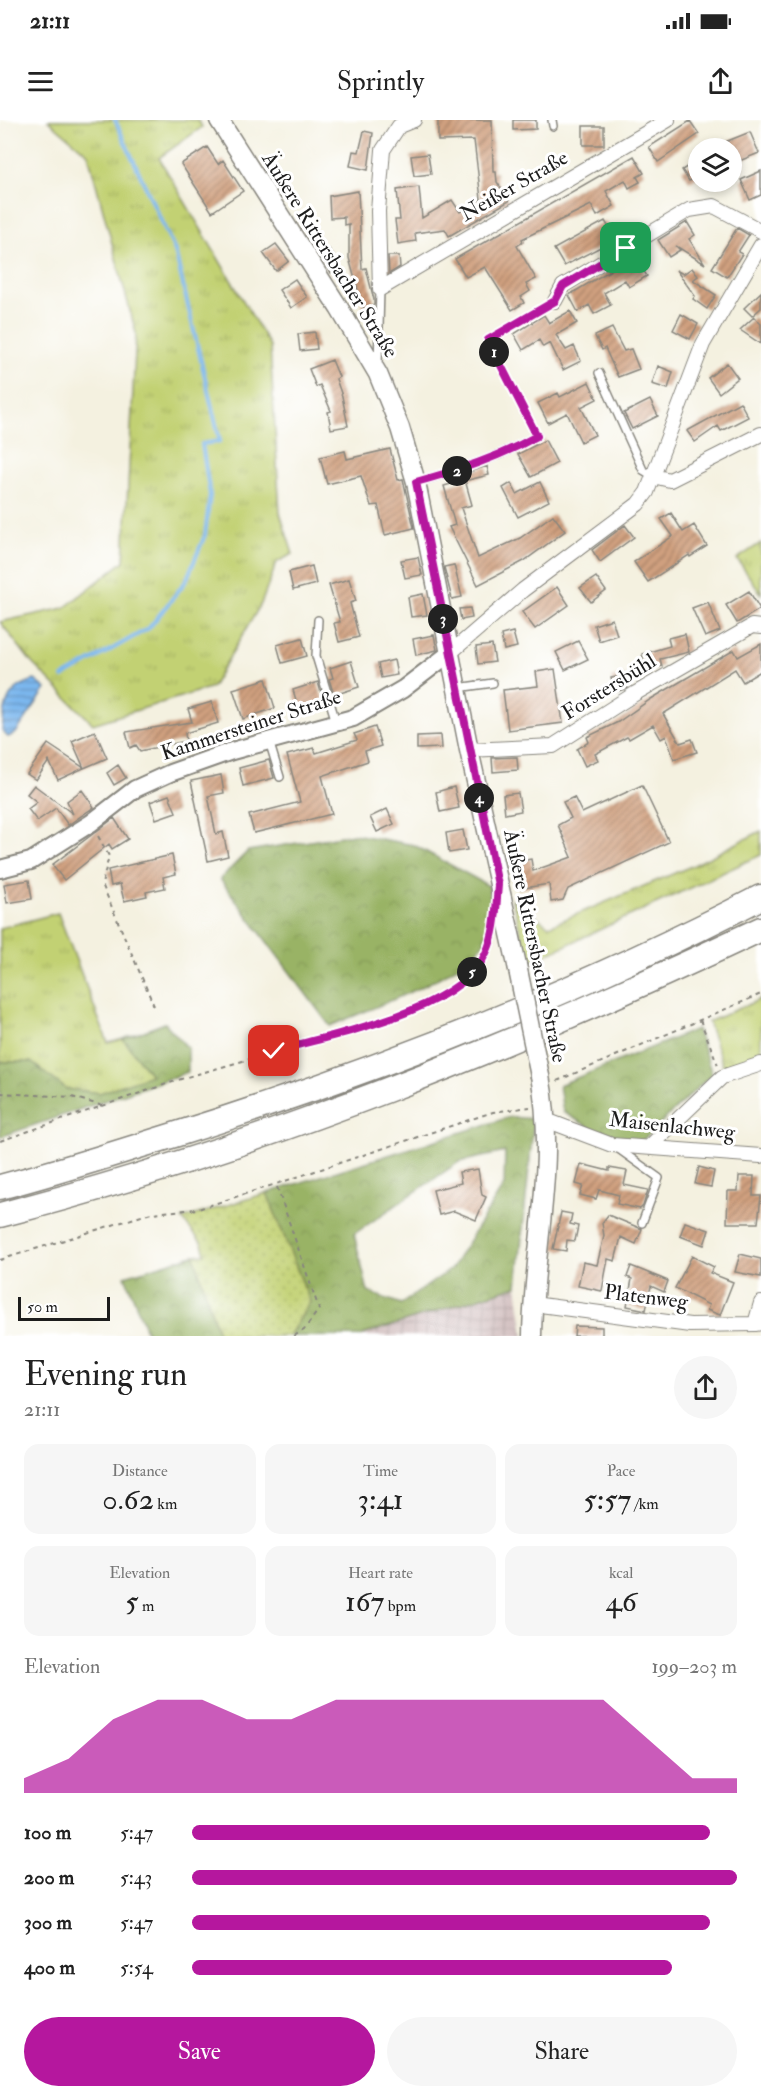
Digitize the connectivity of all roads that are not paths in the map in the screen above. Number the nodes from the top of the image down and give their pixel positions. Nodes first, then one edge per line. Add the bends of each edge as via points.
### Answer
1 (219, 120) edge
2 (414, 120) edge
3 (668, 120) edge
4 (761, 231) edge
5 (761, 245) edge
6 (380, 289) junction
7 (555, 301) road end
8 (599, 373) dead end
9 (378, 374) junction
10 (761, 434) edge
11 (537, 436) road end
12 (653, 476) junction
13 (416, 482) junction
14 (318, 620) dead end
15 (761, 627) edge
16 (450, 653) junction
17 (493, 682) dead end
18 (457, 688) junction
19 (336, 722) junction
20 (269, 741) junction
21 (469, 750) junction
22 (280, 777) dead end
23 (0, 869) edge
24 (761, 897) edge
25 (761, 929) edge
26 (761, 1064) edge
27 (541, 1113) junction
28 (612, 1145) junction
29 (650, 1146) junction
30 (761, 1156) edge
31 (0, 1187) edge
32 (0, 1215) edge
33 (642, 1223) dead end
34 (761, 1303) edge
35 (532, 1304) junction
36 (758, 1323) edge
37 (532, 1336) edge

1 - 9 main road, Äußere Rittersbacher Straße
2 - 6 street via 399,126 383,150 378,210
3 - 6 street, Neißer Straße
4 - 7 street via 714,206 689,210 563,286
5 - 12 street via 703,344
6 - 9 lane
8 - 12 lane via 643,470
9 - 13 main road, Äußere Rittersbacher Straße
10 - 12 street via 670,480
11 - 13 lane via 489,461
12 - 16 street via 638,504 524,590
13 - 16 main road, Äußere Rittersbacher Straße
14 - 19 lane via 316,656
15 - 21 street, Forstersbühl via 742,631 553,746
16 - 18 main road, Äußere Rittersbacher Straße
16 - 19 street, Kammersteiner Straße via 404,689 353,718
17 - 18 lane
18 - 21 main road, Äußere Rittersbacher Straße
19 - 20 street, Kammersteiner Straße
20 - 22 lane
20 - 23 street, Kammersteiner Straße via 144,785 31,861
21 - 27 main road, Äußere Rittersbacher Straße, bridge via 541,1082
24 - 31 highway via 559,993 416,1051 232,1117
25 - 32 highway via 452,1067 177,1163
26 - 29 street via 722,1077
27 - 28 street, Maisenlachweg
27 - 35 main road, Äußere Rittersbacher Straße via 546,1182
28 - 29 street, Maisenlachweg
28 - 33 lane via 659,1178
29 - 30 street, Maisenlachweg
34 - 36 street, Platenweg
35 - 36 street, Platenweg via 690,1325
35 - 37 main road, Äußere Rittersbacher Straße

